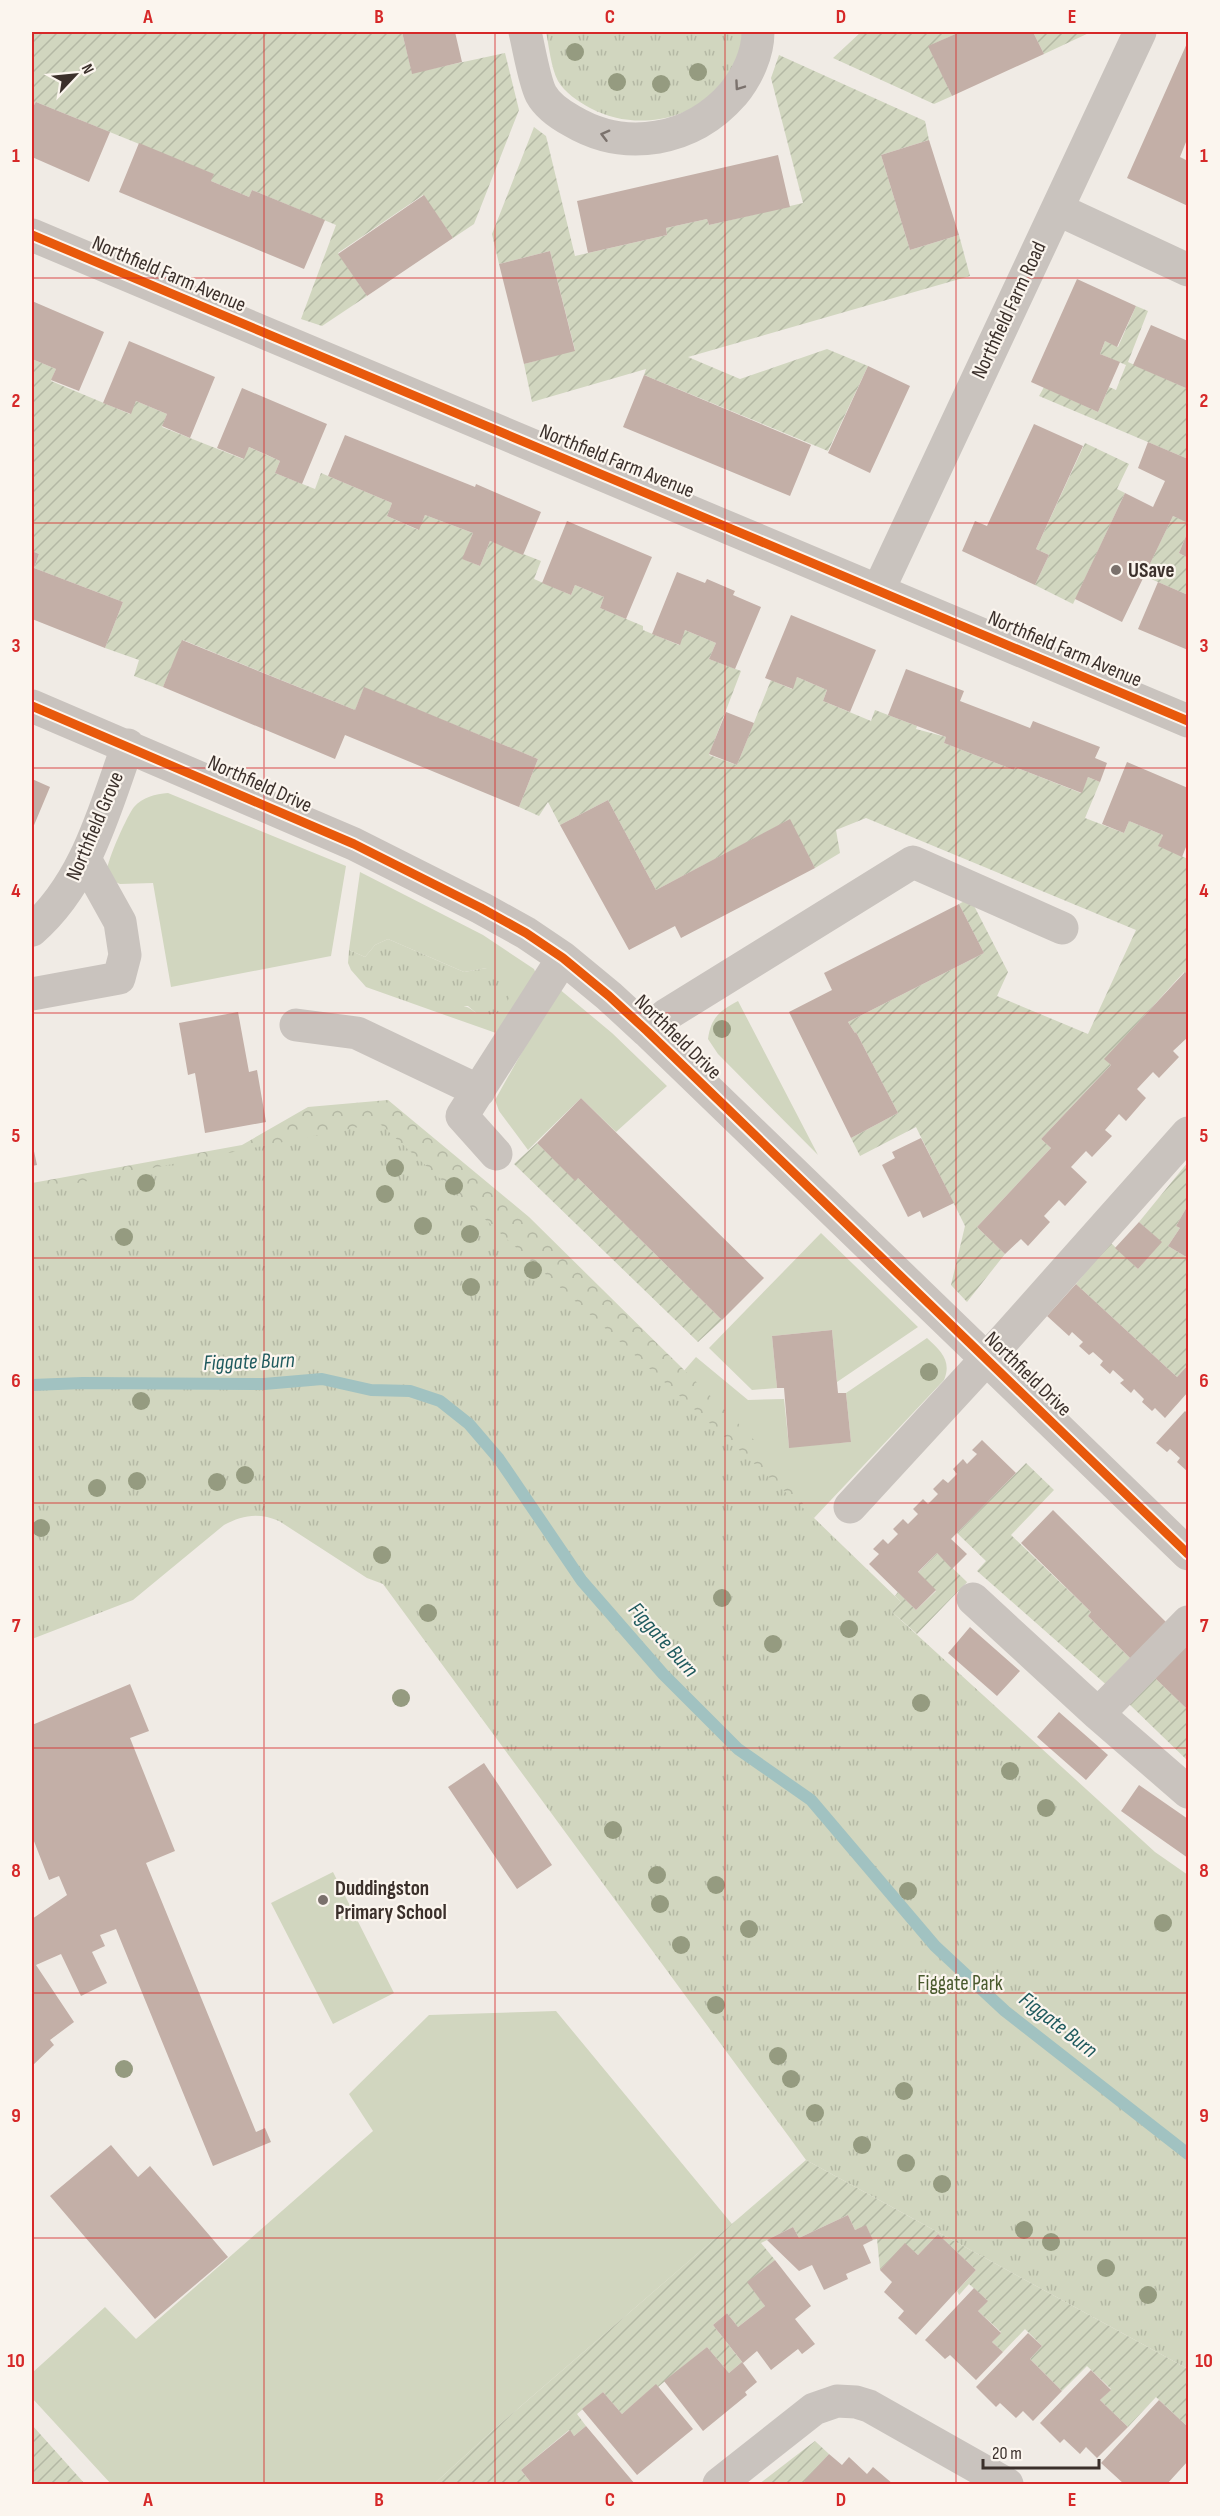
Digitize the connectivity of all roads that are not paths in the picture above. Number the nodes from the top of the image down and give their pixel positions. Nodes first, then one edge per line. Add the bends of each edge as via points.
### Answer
1 (525, 32) edge
2 (758, 32) edge
3 (1140, 32) edge
4 (1057, 209) junction
5 (32, 235) edge
6 (1188, 270) edge
7 (879, 589) junction
8 (32, 706) edge
9 (1188, 721) edge
10 (128, 746) junction
11 (85, 859) junction
12 (1062, 928) dead end
13 (32, 930) edge
14 (563, 958) junction
15 (32, 994) edge
16 (296, 1025) dead end
17 (647, 1031) junction
18 (479, 1091) junction
19 (1188, 1133) edge
20 (496, 1154) dead end
21 (986, 1359) junction
22 (850, 1507) dead end
23 (1188, 1554) edge
24 (973, 1599) dead end
25 (1188, 1622) edge
26 (1098, 1714) junction
27 (1188, 1792) edge
28 (719, 2484) edge
29 (1007, 2484) edge

2 -> 1 street via 755,54 746,75 724,104 684,130 647,139 626,139 585,129 554,108 541,94
3 - 4 street, Northfield Farm Road
4 - 6 street
4 - 7 street, Northfield Farm Road
5 - 7 street, Northfield Farm Avenue
7 - 9 street, Northfield Farm Avenue
8 - 10 street, Northfield Drive
10 - 11 street, Northfield Grove
10 - 14 street, Northfield Drive via 354,844 481,908
11 - 13 street, Northfield Grove via 60,900
11 - 15 street via 120,922 125,955 119,978
12 - 17 street, Northfield Drive via 913,862 666,1015
14 - 17 street, Northfield Drive
14 - 18 street
16 - 18 street via 357,1032
17 - 21 street, Northfield Drive
18 - 20 street via 462,1116
19 - 21 street, Northfield Drive
21 - 22 street, Northfield Drive
21 - 23 street, Northfield Drive
24 - 26 street
25 - 26 street
26 - 27 street
28 - 29 street via 814,2409 847,2400 869,2406

